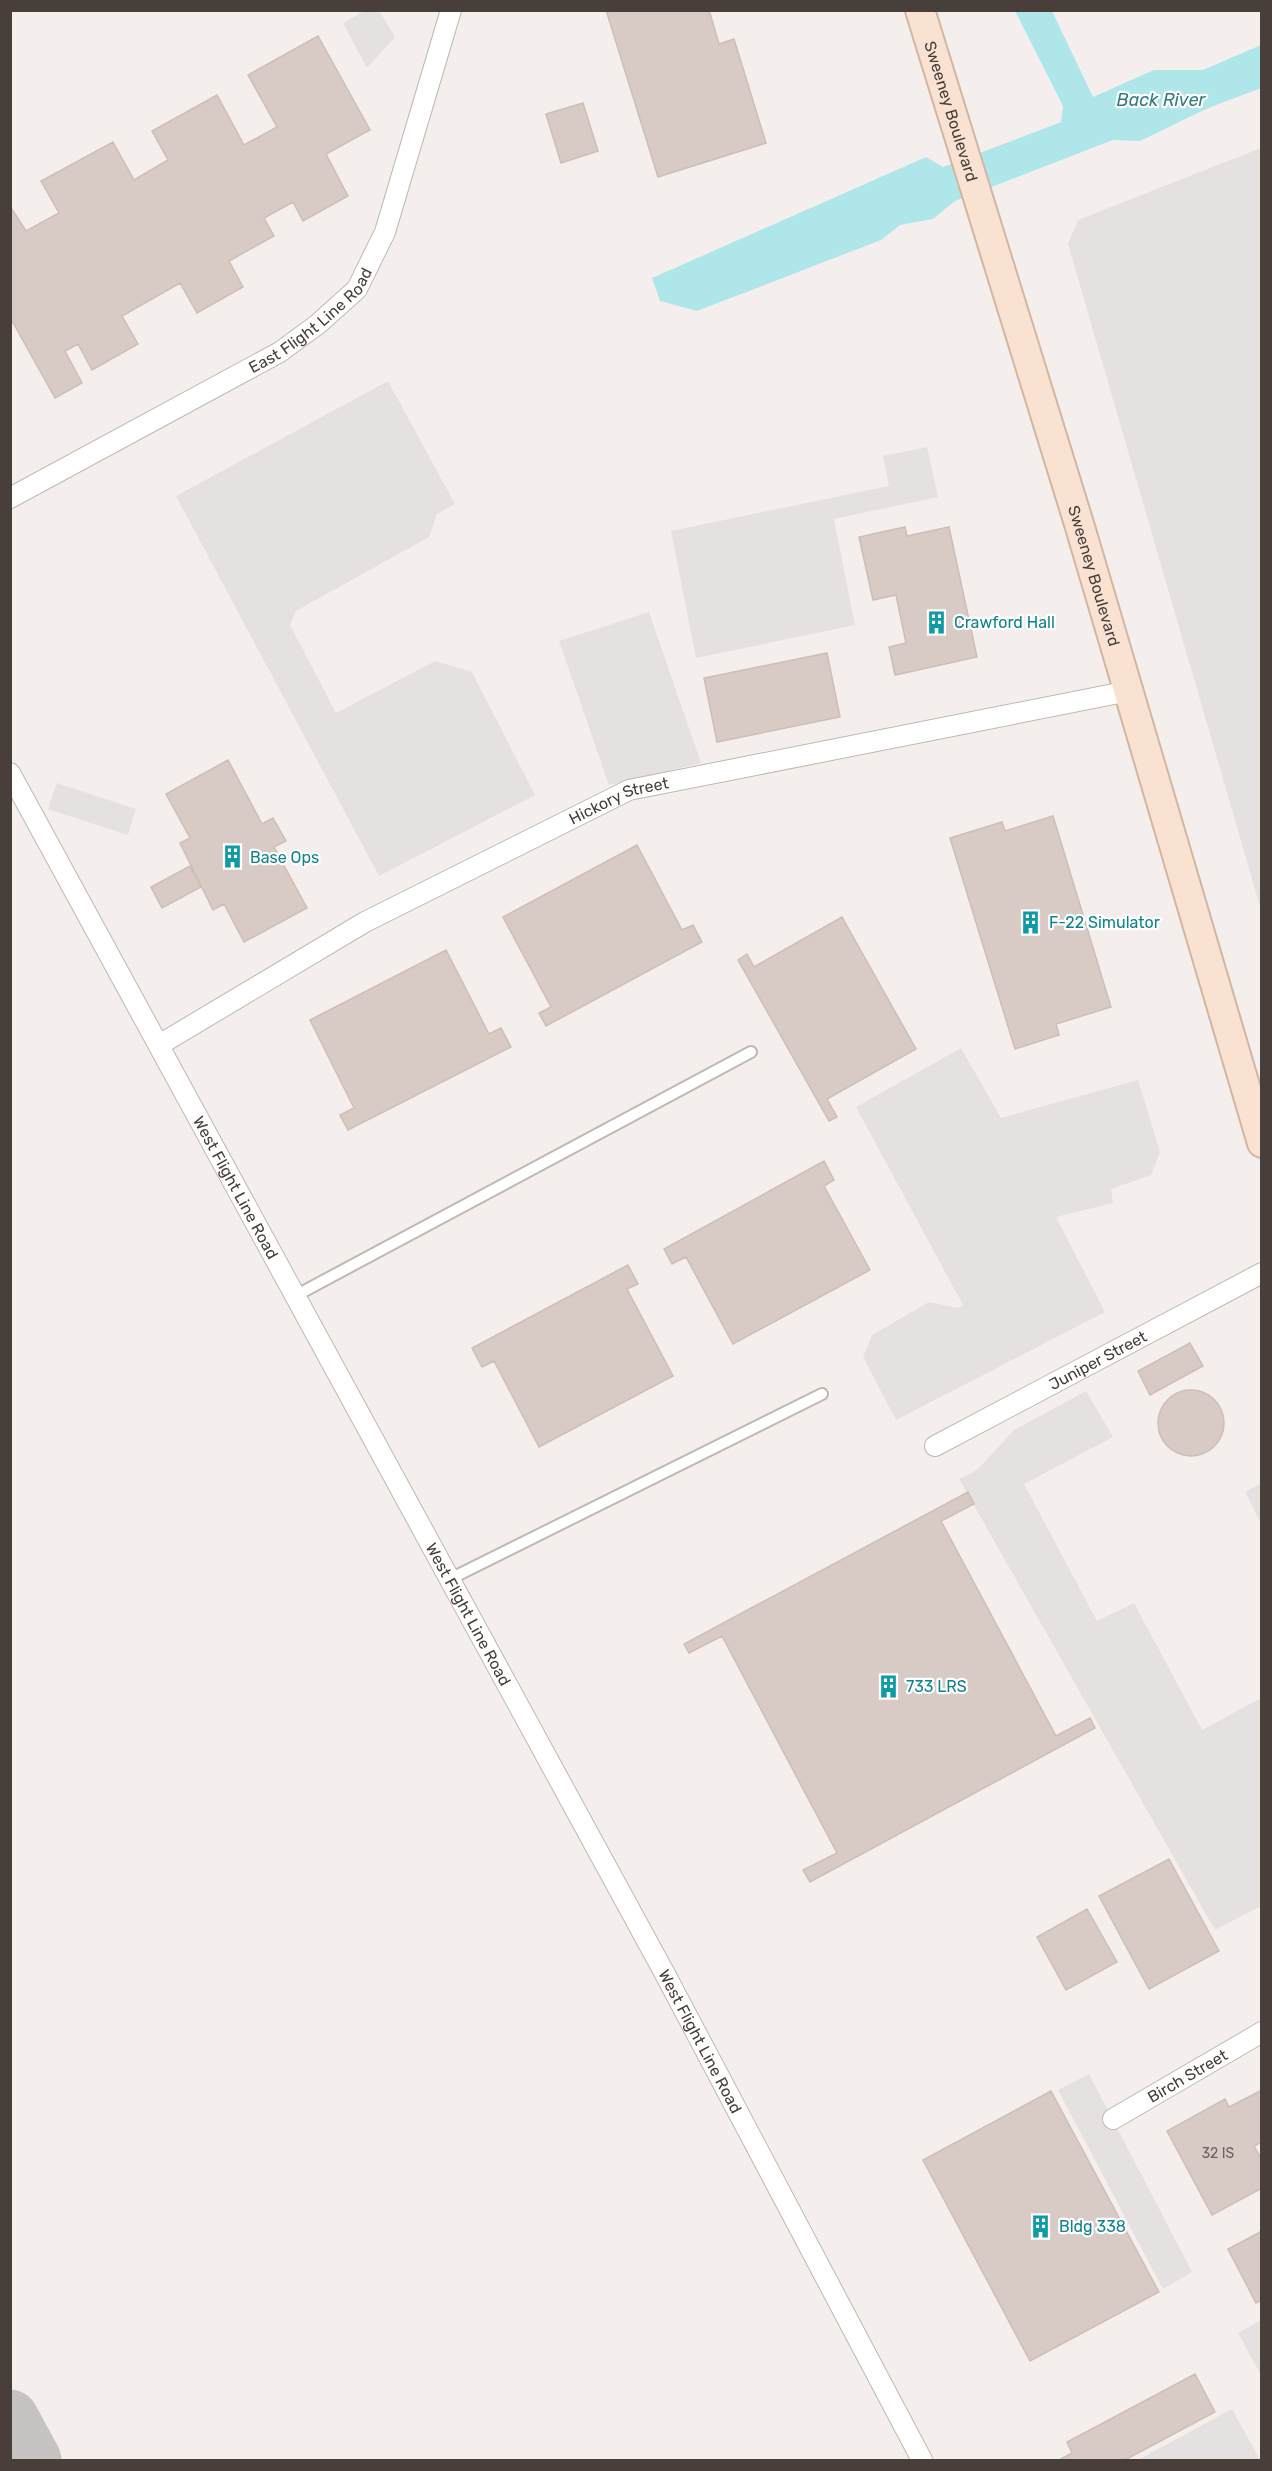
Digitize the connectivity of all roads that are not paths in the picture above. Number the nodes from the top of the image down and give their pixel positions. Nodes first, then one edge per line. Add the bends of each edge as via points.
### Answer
1 (451, 10) edge
2 (920, 10) edge
3 (10, 498) edge
4 (1129, 691) junction
5 (10, 773) edge
6 (159, 1045) junction
7 (752, 1052) dead end
8 (1262, 1143) edge
9 (1262, 1273) edge
10 (295, 1296) junction
11 (822, 1394) dead end
12 (935, 1446) dead end
13 (450, 1579) junction
14 (1262, 2032) edge
15 (1113, 2119) dead end
16 (922, 2460) edge

1 - 3 street, East Flight Line Road via 385,232 357,289 280,352
2 - 4 main road, Sweeney Boulevard
4 - 6 street, Hickory Street via 629,790 365,922
4 - 8 main road, Sweeney Boulevard
5 - 6 street, West Flight Line Road
6 - 10 street, West Flight Line Road
7 - 10 lane
9 - 12 street, Juniper Street
10 - 13 street, West Flight Line Road
11 - 13 lane
13 - 16 street, West Flight Line Road
14 - 15 street, Birch Street

